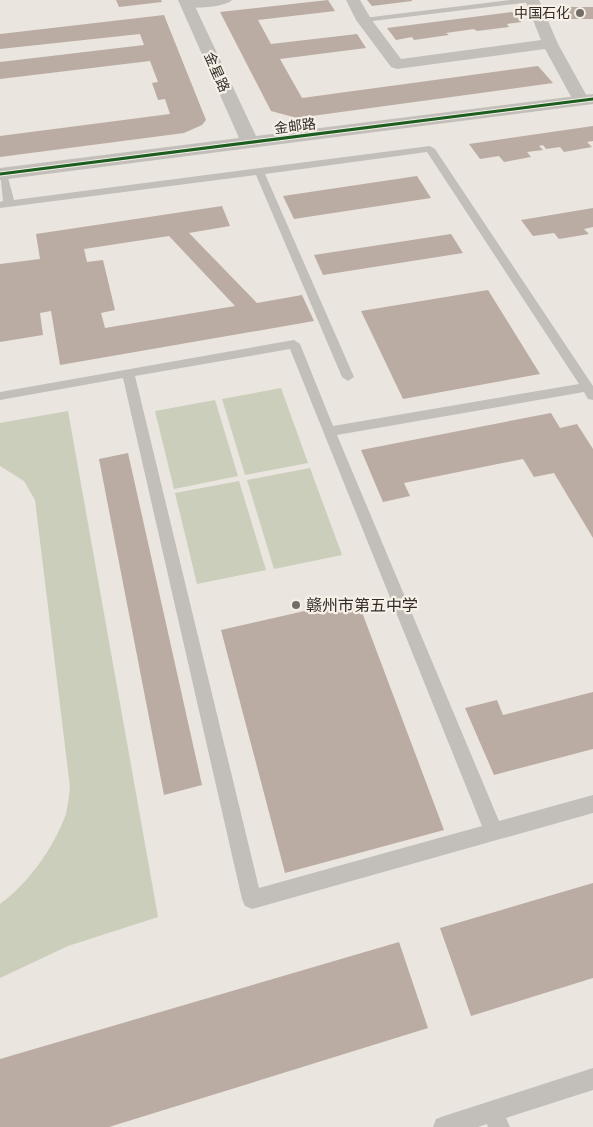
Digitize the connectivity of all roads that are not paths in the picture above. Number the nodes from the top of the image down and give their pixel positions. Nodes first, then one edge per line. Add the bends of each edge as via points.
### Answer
1 (225, 0) edge
2 (353, 0) edge
3 (532, 0) edge
4 (186, 2) edge
5 (364, 20) junction
6 (550, 44) junction
7 (587, 100) edge
8 (250, 143) junction
9 (260, 171) junction
10 (1, 174) edge
11 (4, 204) edge
12 (128, 373) junction
13 (348, 377) dead end
14 (590, 391) edge
15 (0, 396) edge
16 (329, 432) junction
17 (593, 804) edge
18 (494, 832) junction
19 (593, 1079) edge
20 (496, 1119) edge
21 (444, 1127) edge

1 - 4 street
2 - 5 street
3 - 5 lane
3 - 6 street
4 - 8 street, 金星路
5 - 6 street via 397,64
6 - 7 street
7 - 8 street, 金邮路
8 - 10 street, 金邮路
9 - 11 lane
9 - 13 lane
9 - 14 lane via 430,149
10 - 11 lane
12 - 15 lane
12 - 16 lane via 294,344
12 - 18 lane via 252,900
14 - 16 lane
16 - 18 lane
17 - 18 lane
19 - 20 lane
20 - 21 lane

